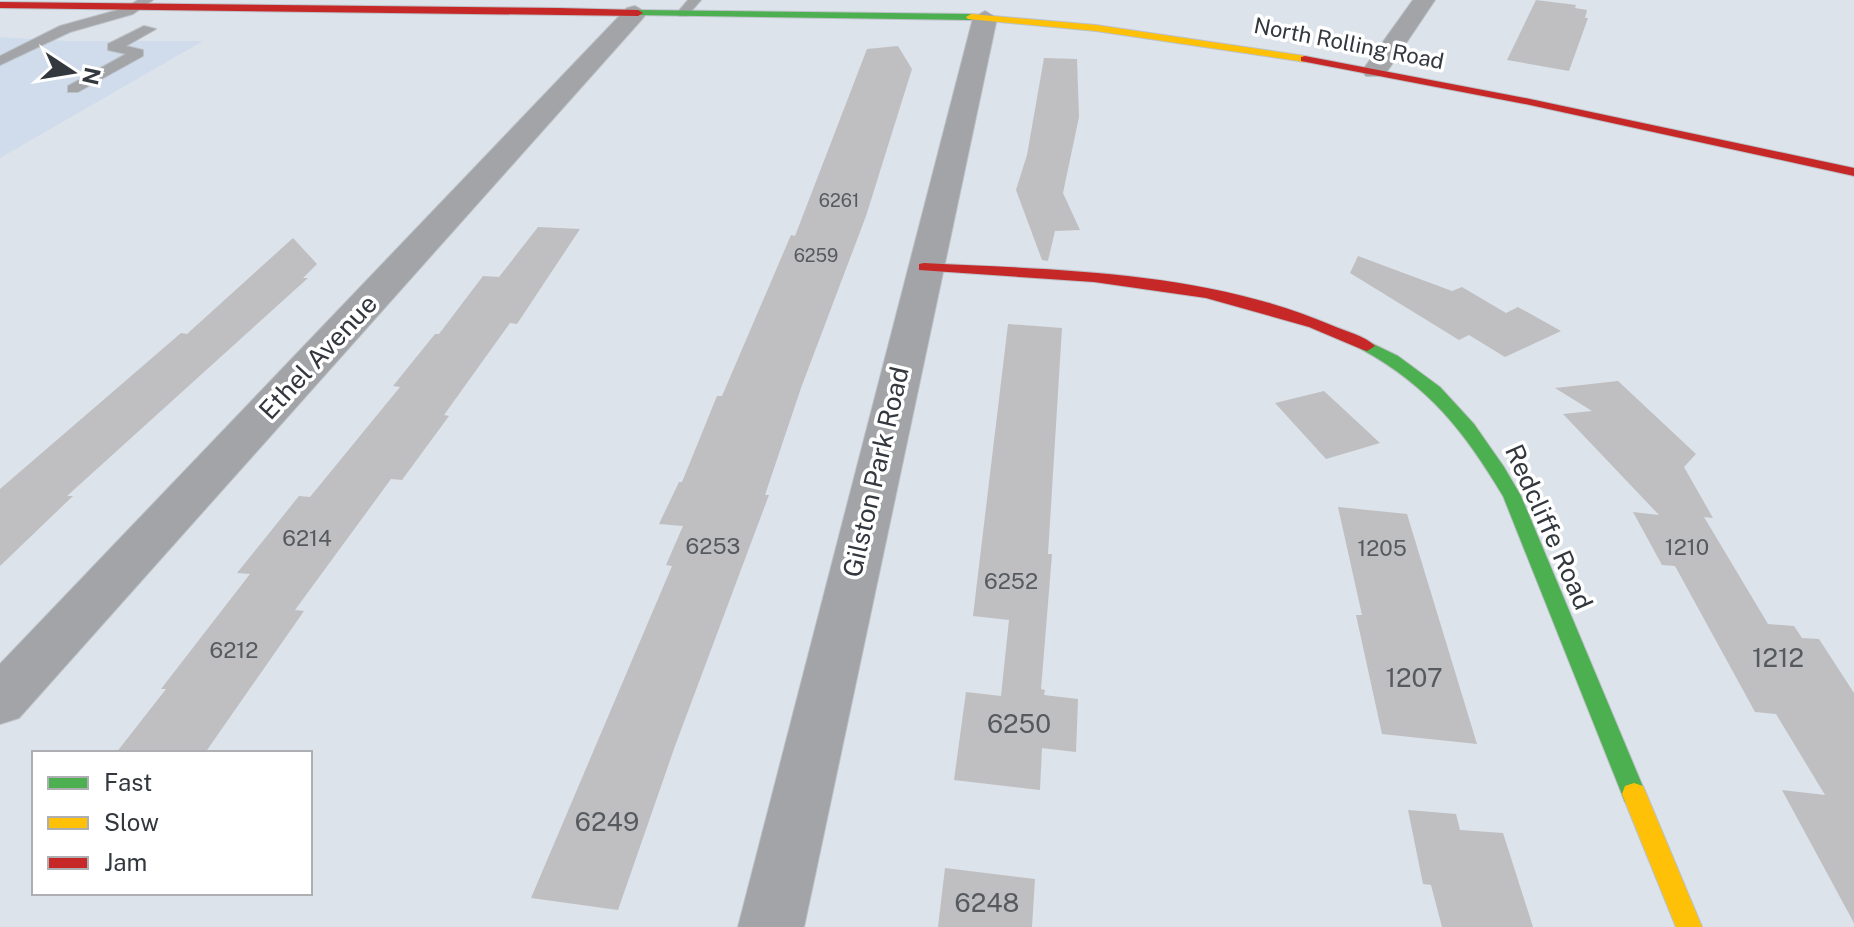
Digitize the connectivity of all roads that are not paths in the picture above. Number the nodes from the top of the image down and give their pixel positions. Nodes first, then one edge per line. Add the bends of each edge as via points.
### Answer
1 (147, 0) edge
2 (1424, 0) edge
3 (0, 5) edge
4 (689, 6) edge
5 (129, 11) junction
6 (635, 13) junction
7 (985, 18) junction
8 (18, 27) dead end
9 (65, 29) junction
10 (156, 29) joint
11 (298, 29) dead end
12 (0, 61) edge
13 (1375, 71) junction
14 (73, 89) dead end
15 (1854, 172) edge
16 (924, 267) junction
17 (0, 701) edge
18 (771, 927) edge
19 (1689, 927) edge

1 - 5 lane
2 - 13 street
3 - 5 main road, North Rolling Road
4 - 6 main road, North Rolling Road
4 - 7 main road, North Rolling Road
5 - 6 main road, North Rolling Road via 512,8
5 - 9 lane
6 - 11 main road, North Rolling Road via 501,25
6 - 17 street, Ethel Avenue
7 - 13 main road, North Rolling Road via 1145,33
7 - 16 street, Gilston Park Road
8 - 9 main road
9 - 10 main road
9 - 12 lane
10 - 14 lane via 113,47 138,53
13 - 15 main road, North Rolling Road
16 - 18 street, Gilston Park Road
16 - 19 main road, Redcliffe Road via 1143,282 1245,298 1346,335 1394,360 1440,394 1480,441 1512,496

